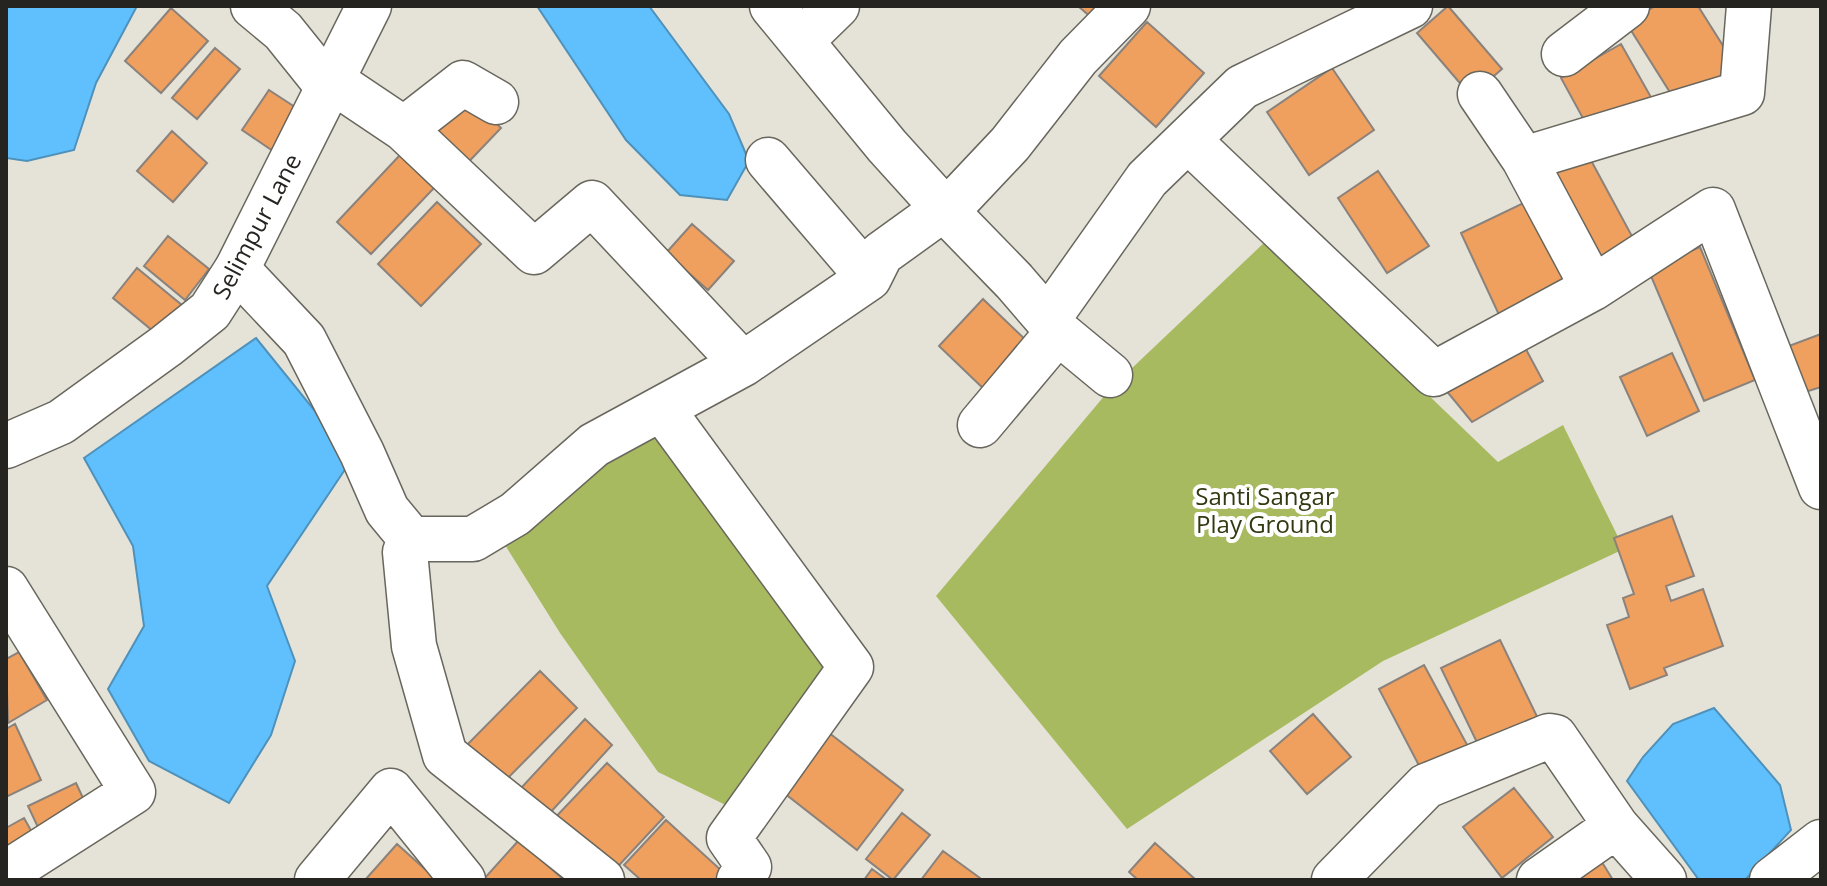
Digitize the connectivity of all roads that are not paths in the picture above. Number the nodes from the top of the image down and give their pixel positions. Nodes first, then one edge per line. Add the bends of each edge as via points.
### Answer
1 (253, 6) edge
2 (369, 6) edge
3 (772, 6) edge
4 (837, 6) edge
5 (1128, 6) edge
6 (1410, 6) edge
7 (1627, 6) edge
8 (1749, 6) edge
9 (801, 41) junction
10 (1564, 54) dead end
11 (330, 83) junction
12 (1480, 94) dead end
13 (496, 102) dead end
14 (404, 129) junction
15 (1188, 140) junction
16 (1524, 159) junction
17 (768, 160) dead end
18 (944, 209) junction
19 (237, 269) junction
20 (869, 278) junction
21 (1593, 288) junction
22 (1053, 326) junction
23 (743, 364) junction
24 (1110, 375) dead end
25 (662, 409) junction
26 (980, 425) dead end
27 (6, 446) edge
28 (1821, 487) edge
29 (411, 539) junction
30 (6, 589) edge
31 (1616, 826) junction
32 (1821, 842) edge
33 (6, 873) edge
34 (317, 880) edge
35 (463, 880) edge
36 (602, 880) edge
37 (739, 880) edge
38 (1334, 880) edge
39 (1539, 880) edge
40 (1664, 880) edge
41 (1772, 880) edge

1 - 11 street
2 - 11 street, Selimpur Lane
3 - 9 street
4 - 9 street
5 - 18 street via 1078,57 1010,144
6 - 15 street via 1242,87
7 - 10 street
8 - 16 street via 1742,93
9 - 18 street
11 - 14 street
11 - 19 street, Selimpur Lane
12 - 16 street
13 - 14 street via 463,83
14 - 23 street via 534,252 592,203
15 - 21 street via 1434,374
15 - 22 street via 1147,179
16 - 21 street
17 - 20 street
18 - 20 street via 881,254
18 - 22 street
19 - 27 street, Selimpur Lane via 210,311 166,346 61,422
19 - 29 street via 304,340 387,510
20 - 23 street
21 - 28 street via 1713,210
22 - 24 street
22 - 26 street
23 - 25 street
25 - 29 street via 594,445 515,514 473,539
25 - 37 street via 851,667 729,838 749,867
29 - 36 street via 405,552 414,646 445,755
30 - 33 street via 133,792
31 - 38 street via 1555,737 1549,736 1426,786
31 - 39 street
31 - 40 street
32 - 41 street
34 - 35 street via 391,791

